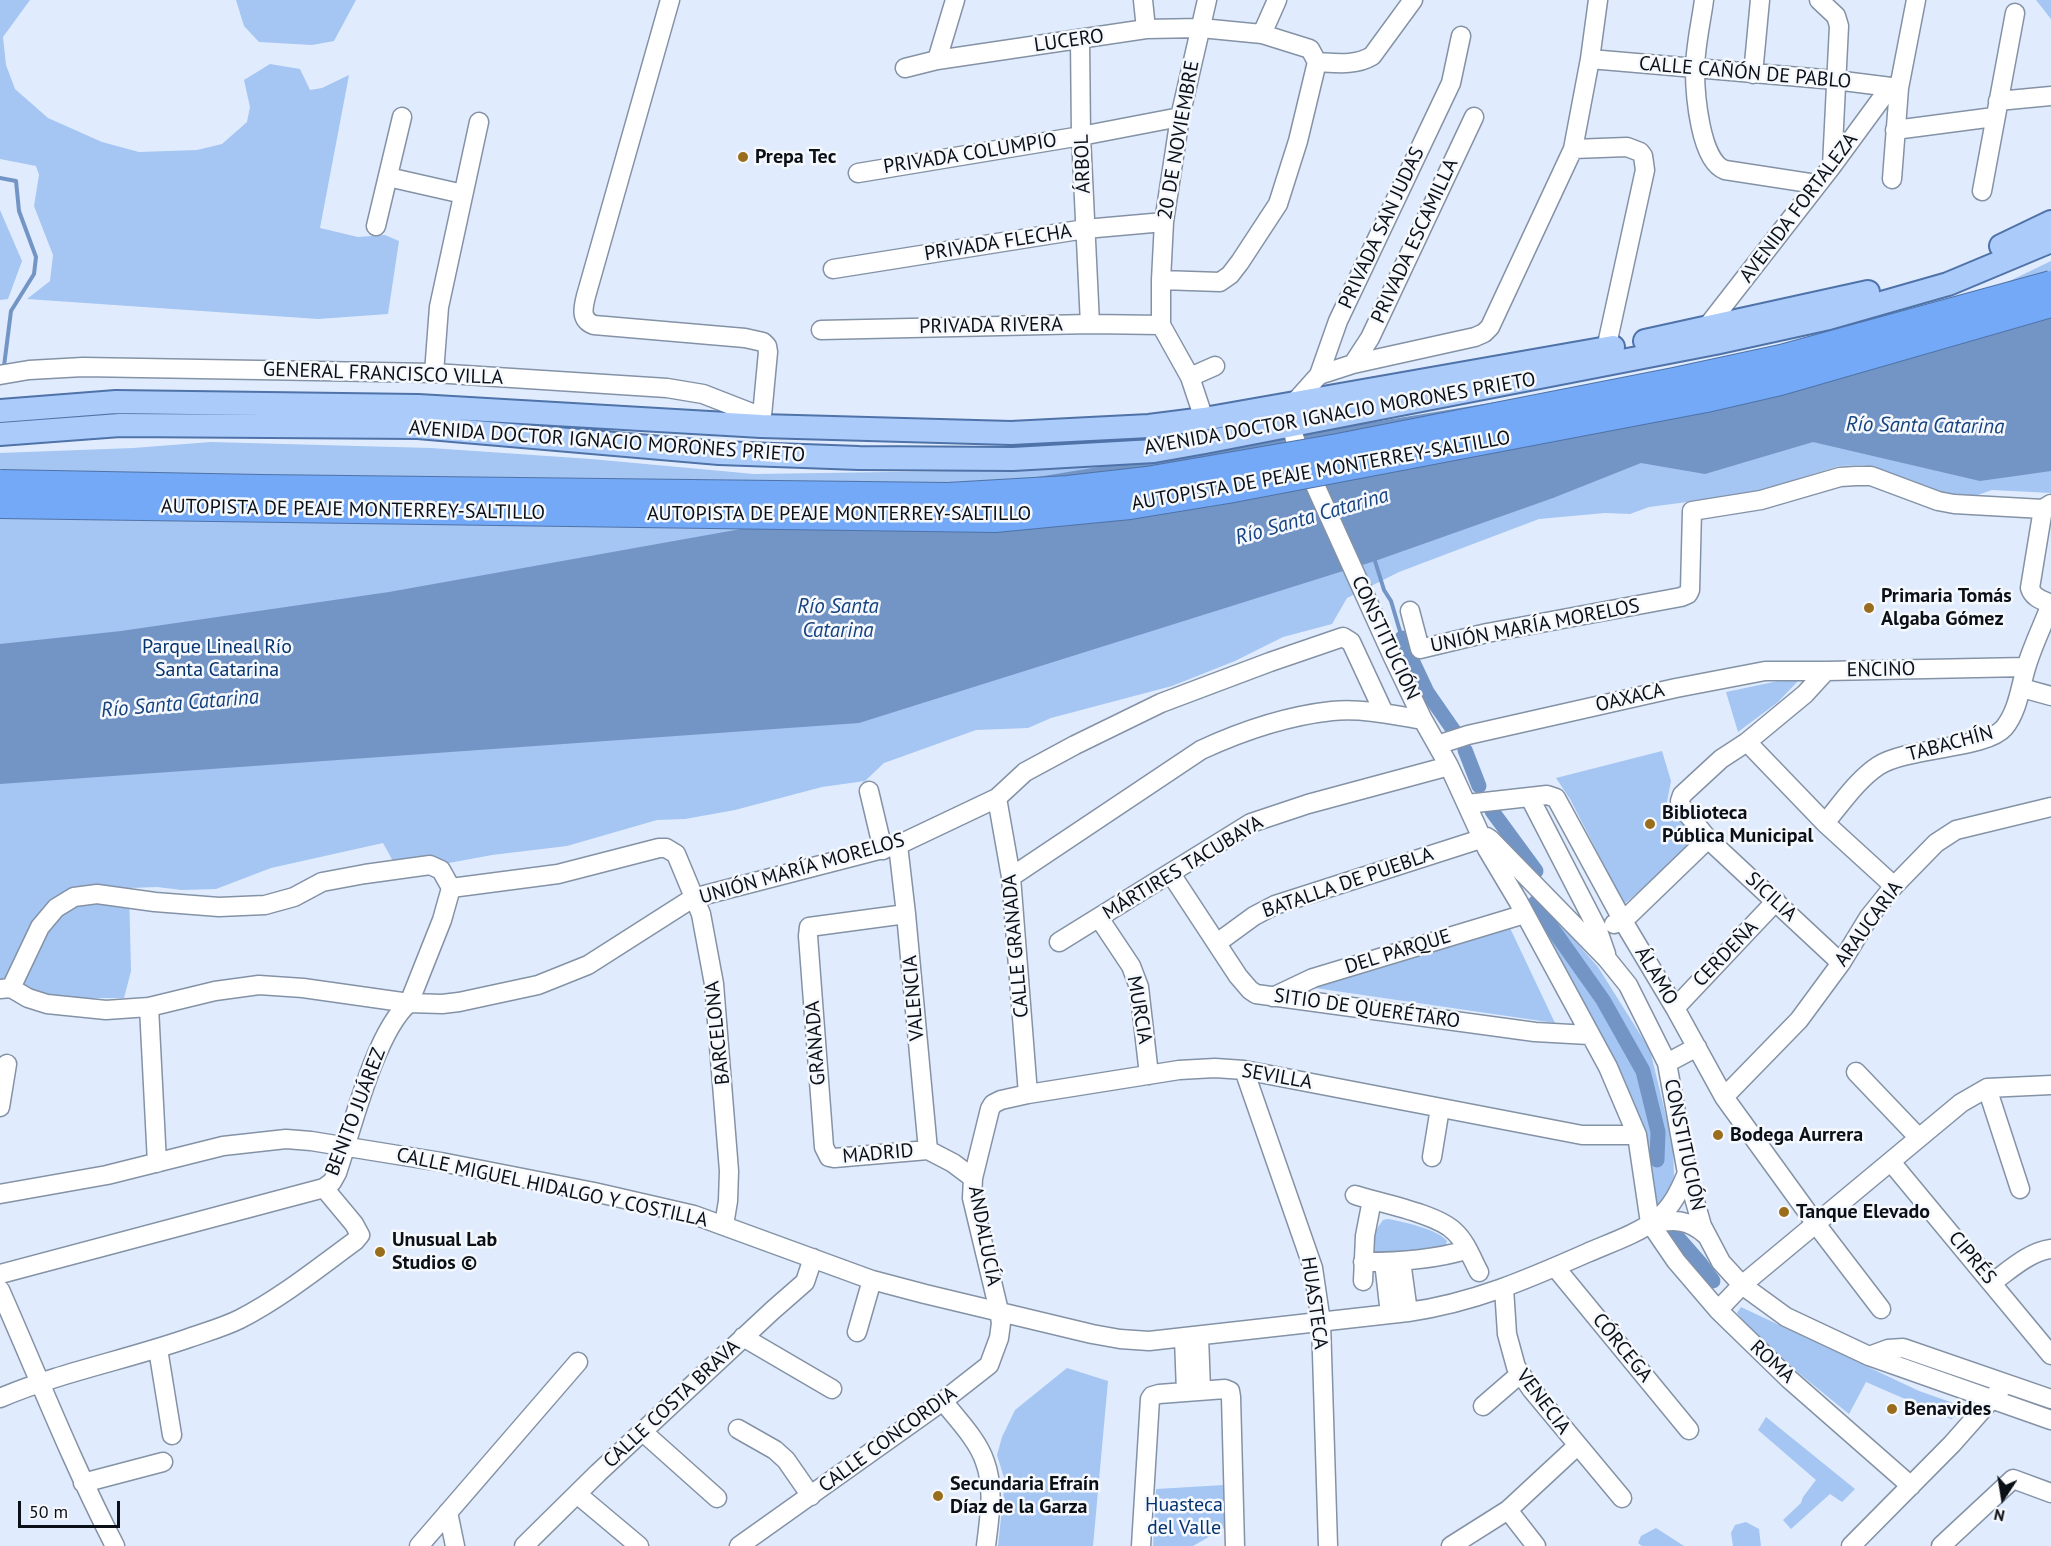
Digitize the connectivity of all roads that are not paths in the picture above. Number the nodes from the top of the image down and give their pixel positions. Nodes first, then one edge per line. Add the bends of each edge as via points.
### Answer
1 (670, 0) edge
2 (955, 0) edge
3 (1143, 0) edge
4 (1207, 0) edge
5 (1277, 0) edge
6 (1413, 0) edge
7 (1598, 0) edge
8 (1704, 0) edge
9 (1761, 0) edge
10 (1819, 0) edge
11 (1916, 0) edge
12 (2015, 13) dead end
13 (1201, 28) junction
14 (1146, 29) junction
15 (1262, 34) junction
16 (1461, 36) dead end
17 (1080, 39) junction
18 (1314, 56) junction
19 (1590, 59) junction
20 (937, 60) junction
21 (905, 68) dead end
22 (1695, 69) junction
23 (1753, 74) junction
24 (1835, 80) junction
25 (1894, 87) junction
26 (2051, 96) edge
27 (1996, 109) junction
28 (402, 117) dead end
29 (1180, 117) junction
30 (1474, 117) dead end
31 (479, 122) dead end
32 (1895, 130) junction
33 (1081, 136) junction
34 (1573, 149) junction
35 (1832, 166) junction
36 (858, 173) dead end
37 (388, 177) junction
38 (1892, 179) dead end
39 (1816, 184) junction
40 (1982, 191) dead end
41 (464, 194) junction
42 (1164, 222) junction
43 (2051, 222) edge
44 (376, 226) dead end
45 (1085, 229) junction
46 (2051, 241) edge
47 (833, 268) dead end
48 (1161, 280) junction
49 (2051, 284) edge
50 (2051, 304) edge
51 (1090, 324) junction
52 (1161, 325) junction
53 (1706, 328) junction
54 (821, 330) dead end
55 (1606, 349) junction
56 (1353, 364) junction
57 (1215, 366) dead end
58 (434, 373) junction
59 (0, 375) edge
60 (1319, 375) junction
61 (1190, 377) junction
62 (0, 411) edge
63 (1204, 419) junction
64 (761, 421) junction
65 (1294, 424) junction
66 (0, 434) edge
67 (606, 444) junction
68 (0, 483) edge
69 (0, 505) edge
70 (2047, 507) edge
71 (2051, 604) edge
72 (1410, 611) dead end
73 (2026, 667) junction
74 (1826, 671) junction
75 (2022, 688) junction
76 (2051, 696) edge
77 (1384, 713) junction
78 (1423, 720) junction
79 (1747, 742) junction
80 (1437, 744) junction
81 (1449, 766) junction
82 (869, 791) dead end
83 (997, 798) junction
84 (1530, 798) junction
85 (1680, 801) joint
86 (1467, 804) junction
87 (2051, 807) edge
88 (1826, 823) junction
89 (1483, 835) junction
90 (1708, 839) junction
91 (890, 848) junction
92 (1171, 874) junction
93 (1011, 877) junction
94 (1894, 886) junction
95 (451, 888) junction
96 (1540, 892) junction
97 (693, 898) junction
98 (1776, 901) junction
99 (1522, 908) junction
100 (906, 914) junction
101 (1099, 918) junction
102 (1623, 921) junction
103 (1591, 932) junction
104 (1059, 942) dead end
105 (1216, 943) junction
106 (1841, 963) junction
107 (6, 989) edge
108 (1273, 997) junction
109 (409, 1003) junction
110 (149, 1007) junction
111 (1675, 1008) junction
112 (1589, 1035) junction
113 (1697, 1047) junction
114 (1667, 1063) junction
115 (7, 1064) dead end
116 (1244, 1070) junction
117 (1856, 1072) dead end
118 (1149, 1075) junction
119 (2051, 1085) edge
120 (1987, 1088) junction
121 (1028, 1094) junction
122 (1724, 1097) junction
123 (0, 1107) edge
124 (1440, 1108) junction
125 (1637, 1135) junction
126 (1919, 1138) junction
127 (346, 1146) junction
128 (928, 1150) junction
129 (829, 1157) joint
130 (1432, 1157) dead end
131 (1891, 1161) junction
132 (157, 1164) junction
133 (1687, 1173) junction
134 (973, 1178) junction
135 (324, 1188) junction
136 (2020, 1189) dead end
137 (0, 1194) edge
138 (1650, 1223) junction
139 (1816, 1224) junction
140 (724, 1225) junction
141 (1708, 1237) junction
142 (2051, 1249) edge
143 (1466, 1250) junction
144 (813, 1258) junction
145 (1363, 1262) junction
146 (1393, 1262) junction
147 (1555, 1267) junction
148 (1479, 1272) dead end
149 (0, 1274) edge
150 (872, 1280) junction
151 (1363, 1281) dead end
152 (1993, 1282) junction
153 (1742, 1285) junction
154 (1504, 1288) junction
155 (0, 1290) edge
156 (1881, 1309) dead end
157 (1718, 1310) junction
158 (999, 1311) junction
159 (1400, 1313) junction
160 (1321, 1322) junction
161 (857, 1332) dead end
162 (743, 1337) junction
163 (1191, 1337) junction
164 (158, 1349) junction
165 (2051, 1355) edge
166 (1869, 1356) junction
167 (578, 1362) dead end
168 (1520, 1374) junction
169 (41, 1382) junction
170 (2005, 1384) junction
171 (831, 1389) dead end
172 (1194, 1391) junction
173 (0, 1398) edge
174 (2051, 1399) edge
175 (943, 1401) junction
176 (1992, 1401) junction
177 (1484, 1406) dead end
178 (2051, 1420) edge
179 (738, 1430) dead end
180 (1689, 1430) dead end
181 (643, 1432) junction
182 (172, 1435) dead end
183 (1577, 1446) junction
184 (163, 1462) dead end
185 (83, 1483) junction
186 (1911, 1486) junction
187 (2051, 1493) edge
188 (577, 1494) junction
189 (811, 1496) junction
190 (717, 1498) dead end
191 (1622, 1498) dead end
192 (1508, 1510) junction
193 (448, 1512) junction
194 (115, 1546) edge
195 (418, 1546) edge
196 (455, 1546) edge
197 (524, 1546) edge
198 (639, 1546) edge
199 (739, 1546) edge
200 (986, 1546) edge
201 (1141, 1546) edge
202 (1235, 1546) edge
203 (1328, 1546) edge
204 (1451, 1546) edge
205 (1536, 1546) edge
206 (1851, 1546) edge
207 (1941, 1546) edge

1 - 64 street via 587,289 584,317 594,325 763,342 768,352
2 - 20 street
3 - 14 street
4 - 13 street, 20 DE NOVIEMBRE
5 - 15 street
6 - 18 street, LUCERO via 1372,56 1364,61 1353,63
7 - 19 street
8 - 22 street
9 - 23 street
10 - 24 street via 1836,16 1839,26
11 - 25 street
12 - 27 street
13 - 14 street, LUCERO
13 - 15 street, LUCERO
13 - 29 street, 20 DE NOVIEMBRE
14 - 17 street, LUCERO
15 - 18 street, LUCERO
16 - 60 street, PRIVADA SAN JUDAS via 1451,83 1338,321
17 - 20 street, LUCERO
17 - 33 street, ÁRBOL
18 - 48 street via 1298,141 1278,204 1240,262 1220,282
19 - 22 street, CALLE CAÑÓN DE PABLO
19 - 34 street
20 - 21 street, LUCERO
22 - 23 street, CALLE CAÑÓN DE PABLO
22 - 39 street via 1698,107 1708,152 1715,165 1725,170
23 - 24 street, CALLE CAÑÓN DE PABLO
24 - 25 street, CALLE CAÑÓN DE PABLO
24 - 35 street
25 - 32 street
25 - 35 street, AVENIDA FORTALEZA
26 - 27 street
27 - 32 street
27 - 40 street
28 - 37 street
29 - 33 street, PRIVADA COLUMPIO
29 - 42 street, 20 DE NOVIEMBRE
30 - 56 street, PRIVADA ESCAMILLA via 1370,338
31 - 41 street
32 - 38 street
33 - 36 street, PRIVADA COLUMPIO
33 - 45 street, ÁRBOL
34 - 55 street via 1627,147 1643,156 1645,170
34 - 56 street via 1484,333
35 - 39 street, AVENIDA FORTALEZA
37 - 41 street
37 - 44 street
39 - 53 street, AVENIDA FORTALEZA
41 - 58 street via 439,307
42 - 45 street, PRIVADA FLECHA
42 - 48 street, 20 DE NOVIEMBRE
43 - 53 main road, AVENIDA DOCTOR IGNACIO MORONES PRIETO via 1987,253 1920,277
45 - 47 street, PRIVADA FLECHA
45 - 51 street, ÁRBOL
46 - 65 main road, AVENIDA DOCTOR IGNACIO MORONES PRIETO via 1948,284 1829,318
48 - 52 street, 20 DE NOVIEMBRE
49 - 68 highway, AUTOPISTA DE PEAJE MONTERREY-SALTILLO, bridge via 1781,358 1684,379 1338,447 1147,480 1068,489 948,496
50 - 69 highway, AUTOPISTA DE PEAJE MONTERREY-SALTILLO, bridge via 1780,382 1706,399 1130,506 985,519
51 - 52 street, PRIVADA RIVERA
51 - 54 street, PRIVADA RIVERA
52 - 61 street, 20 DE NOVIEMBRE
53 - 55 main road, AVENIDA DOCTOR IGNACIO MORONES PRIETO
55 - 65 main road, AVENIDA DOCTOR IGNACIO MORONES PRIETO via 1361,393
56 - 60 street
57 - 61 street
58 - 59 street, GENERAL FRANCISCO VILLA via 83,367
58 - 64 street, GENERAL FRANCISCO VILLA via 667,388 703,394
60 - 65 street
61 - 63 street, 20 DE NOVIEMBRE
62 - 64 main road, AVENIDA DOCTOR IGNACIO MORONES PRIETO via 116,402 418,406
63 - 64 main road, AVENIDA DOCTOR IGNACIO MORONES PRIETO via 1011,434
63 - 65 main road, AVENIDA DOCTOR IGNACIO MORONES PRIETO
64 - 67 main road via 749,439 648,434
65 - 67 main road, AVENIDA DOCTOR IGNACIO MORONES PRIETO via 1154,450 1014,459 719,453
65 - 78 street, CONSTITUCIÓN, bridge
66 - 67 main road, AVENIDA DOCTOR IGNACIO MORONES PRIETO via 120,425 418,427
70 - 71 street, TABACHÍN via 2030,588 2038,598
70 - 72 street, UNIÓN MARÍA MORELOS via 1954,504 1871,476 1840,477 1761,500 1692,511 1690,590 1681,597 1420,649
71 - 73 street, TABACHÍN
73 - 74 street, ENCINO
73 - 75 street, TABACHÍN
74 - 79 street, ENCINO via 1805,694
74 - 80 street, OAXACA via 1765,671
75 - 76 street
75 - 88 street, TABACHÍN via 2002,730 1878,765
77 - 78 street
77 - 83 street, UNIÓN MARÍA MORELOS via 1352,642 1343,637 1161,703 1026,772
77 - 93 street via 1334,711 1235,734 1201,750
78 - 80 street, CONSTITUCIÓN
79 - 85 street, ENCINO via 1721,759
79 - 88 street
80 - 81 street, CONSTITUCIÓN
81 - 86 street, CONSTITUCIÓN
81 - 92 street, MÁRTIRES TACUBAYA via 1251,823
82 - 91 street, VALENCIA
83 - 91 street, UNIÓN MARÍA MORELOS
83 - 93 street, CALLE GRANADA
84 - 86 street, ÁLAMO
84 - 102 street, ÁLAMO via 1556,798
84 - 103 street
85 - 90 street, SICILIA
86 - 89 street, CONSTITUCIÓN
87 - 94 street, ARAUCARIA via 1956,830 1936,843
88 - 94 street
89 - 96 street, CONSTITUCIÓN
89 - 99 street, CONSTITUCIÓN
89 - 105 street, BATALLA DE PUEBLA via 1275,905
90 - 98 street, SICILIA
90 - 102 street
91 - 97 street, UNIÓN MARÍA MORELOS
91 - 100 street, VALENCIA
92 - 101 street, MÁRTIRES TACUBAYA
92 - 105 street, SITIO DE QUERÉTARO
93 - 121 street, CALLE GRANADA
94 - 106 street, ARAUCARIA via 1869,917
95 - 97 street, BARCELONA via 558,874 659,848 670,849 678,859
95 - 107 street via 441,870 434,866 322,882 294,897 265,905 219,907 97,894 74,897 56,908 40,927
95 - 109 street, BENITO JUÁREZ
96 - 99 street, DEL PARQUE via 1524,893
96 - 103 street, CONSTITUCIÓN
97 - 109 street, UNIÓN MARÍA MORELOS via 588,965 538,985 459,1002
97 - 140 street, BARCELONA via 701,914 714,984 721,1049 729,1171
98 - 106 street, SICILIA
98 - 111 street, CERDEÑA
99 - 108 street, DEL PARQUE via 1313,978
99 - 112 street, CONSTITUCIÓN
100 - 128 street, VALENCIA
100 - 129 street, GRANADA via 809,927 824,1147
101 - 104 street, MÁRTIRES TACUBAYA
101 - 118 street, MURCIA via 1137,980
102 - 103 street
102 - 111 street, ÁLAMO
103 - 114 street, CONSTITUCIÓN via 1628,985
105 - 108 street, SITIO DE QUERÉTARO via 1250,990
106 - 122 street, ARAUCARIA via 1798,1020
107 - 110 street, UNIÓN MARÍA MORELOS via 47,1004 106,1010
108 - 112 street, SITIO DE QUERÉTARO via 1535,1032
109 - 110 street, UNIÓN MARÍA MORELOS via 259,985
109 - 127 street, BENITO JUÁREZ via 392,1022 369,1074
110 - 132 street
111 - 113 street, ÁLAMO
112 - 125 street, CONSTITUCIÓN via 1608,1067
113 - 114 street
113 - 122 street, ÁLAMO
114 - 133 street, CONSTITUCIÓN
115 - 123 street
116 - 118 street, SEVILLA via 1215,1068
116 - 124 street, SEVILLA
116 - 160 street, HUASTECA via 1313,1268
117 - 126 street
118 - 121 street, SEVILLA
119 - 120 street
120 - 126 street via 1961,1103
120 - 136 street
121 - 134 street, SEVILLA via 993,1104
122 - 139 street, ÁLAMO
124 - 125 street, SEVILLA via 1582,1135
124 - 130 street
125 - 138 street, CONSTITUCIÓN
126 - 131 street
127 - 132 street, CALLE MIGUEL HIDALGO Y COSTILLA via 286,1139 223,1146
127 - 135 street, BENITO JUÁREZ via 337,1173
127 - 140 street, CALLE MIGUEL HIDALGO Y COSTILLA via 614,1197
128 - 129 street, MADRID
128 - 134 street, ANDALUCÍA via 953,1162
131 - 139 street
131 - 152 street, CIPRÉS
132 - 137 street, CALLE MIGUEL HIDALGO Y COSTILLA
133 - 138 street via 1671,1204
133 - 141 street, CONSTITUCIÓN
134 - 158 street, ANDALUCÍA via 972,1198
135 - 149 street, BENITO JUÁREZ
135 - 164 street via 360,1234 355,1241 240,1319
138 - 141 street via 1687,1222
138 - 147 street, CALLE MIGUEL HIDALGO Y COSTILLA
138 - 157 street, ROMA
139 - 153 street
139 - 156 street, ÁLAMO
140 - 144 street, CALLE MIGUEL HIDALGO Y COSTILLA
141 - 153 street, CONSTITUCIÓN via 1722,1262
142 - 152 street via 2040,1250
143 - 145 street via 1454,1230 1439,1221 1364,1198
143 - 146 street via 1444,1257
143 - 148 street
144 - 150 street, CALLE MIGUEL HIDALGO Y COSTILLA
144 - 162 street, CALLE COSTA BRAVA via 805,1282
145 - 146 street
145 - 151 street
146 - 159 street
147 - 154 street, CALLE MIGUEL HIDALGO Y COSTILLA
147 - 180 street, CÓRCEGA
150 - 158 street, CALLE MIGUEL HIDALGO Y COSTILLA
150 - 161 street
152 - 165 street, CIPRÉS
153 - 157 street
153 - 166 street, CONSTITUCIÓN via 1786,1317
154 - 159 street, CALLE MIGUEL HIDALGO Y COSTILLA via 1441,1307
154 - 168 street, VENECIA via 1507,1334
155 - 169 street
157 - 186 street, ROMA via 1789,1379
158 - 163 street, CALLE MIGUEL HIDALGO Y COSTILLA via 1120,1339
158 - 175 street, CALLE CONCORDIA via 999,1338 989,1365
159 - 160 street, CALLE MIGUEL HIDALGO Y COSTILLA
160 - 163 street, CALLE MIGUEL HIDALGO Y COSTILLA
160 - 203 street, HUASTECA
162 - 171 street
162 - 181 street, CALLE COSTA BRAVA
163 - 172 street
164 - 169 street
164 - 182 street
166 - 170 street via 1903,1348
166 - 176 street, CONSTITUCIÓN
167 - 193 street
168 - 177 street
168 - 183 street, VENECIA
169 - 173 street
169 - 185 street
170 - 174 street
170 - 176 street
172 - 201 street via 1160,1394 1150,1399
172 - 202 street via 1230,1391
175 - 189 street, CALLE CONCORDIA
175 - 200 street via 985,1461 990,1493
176 - 178 street, CONSTITUCIÓN
176 - 186 street
179 - 189 street via 775,1450
181 - 188 street, CALLE COSTA BRAVA
181 - 190 street
183 - 191 street, VENECIA
183 - 192 street
184 - 185 street
185 - 194 street
186 - 206 street
187 - 207 street via 2013,1479
188 - 197 street, CALLE COSTA BRAVA
188 - 198 street
189 - 199 street, CALLE CONCORDIA
192 - 204 street
192 - 205 street
193 - 195 street
193 - 196 street

